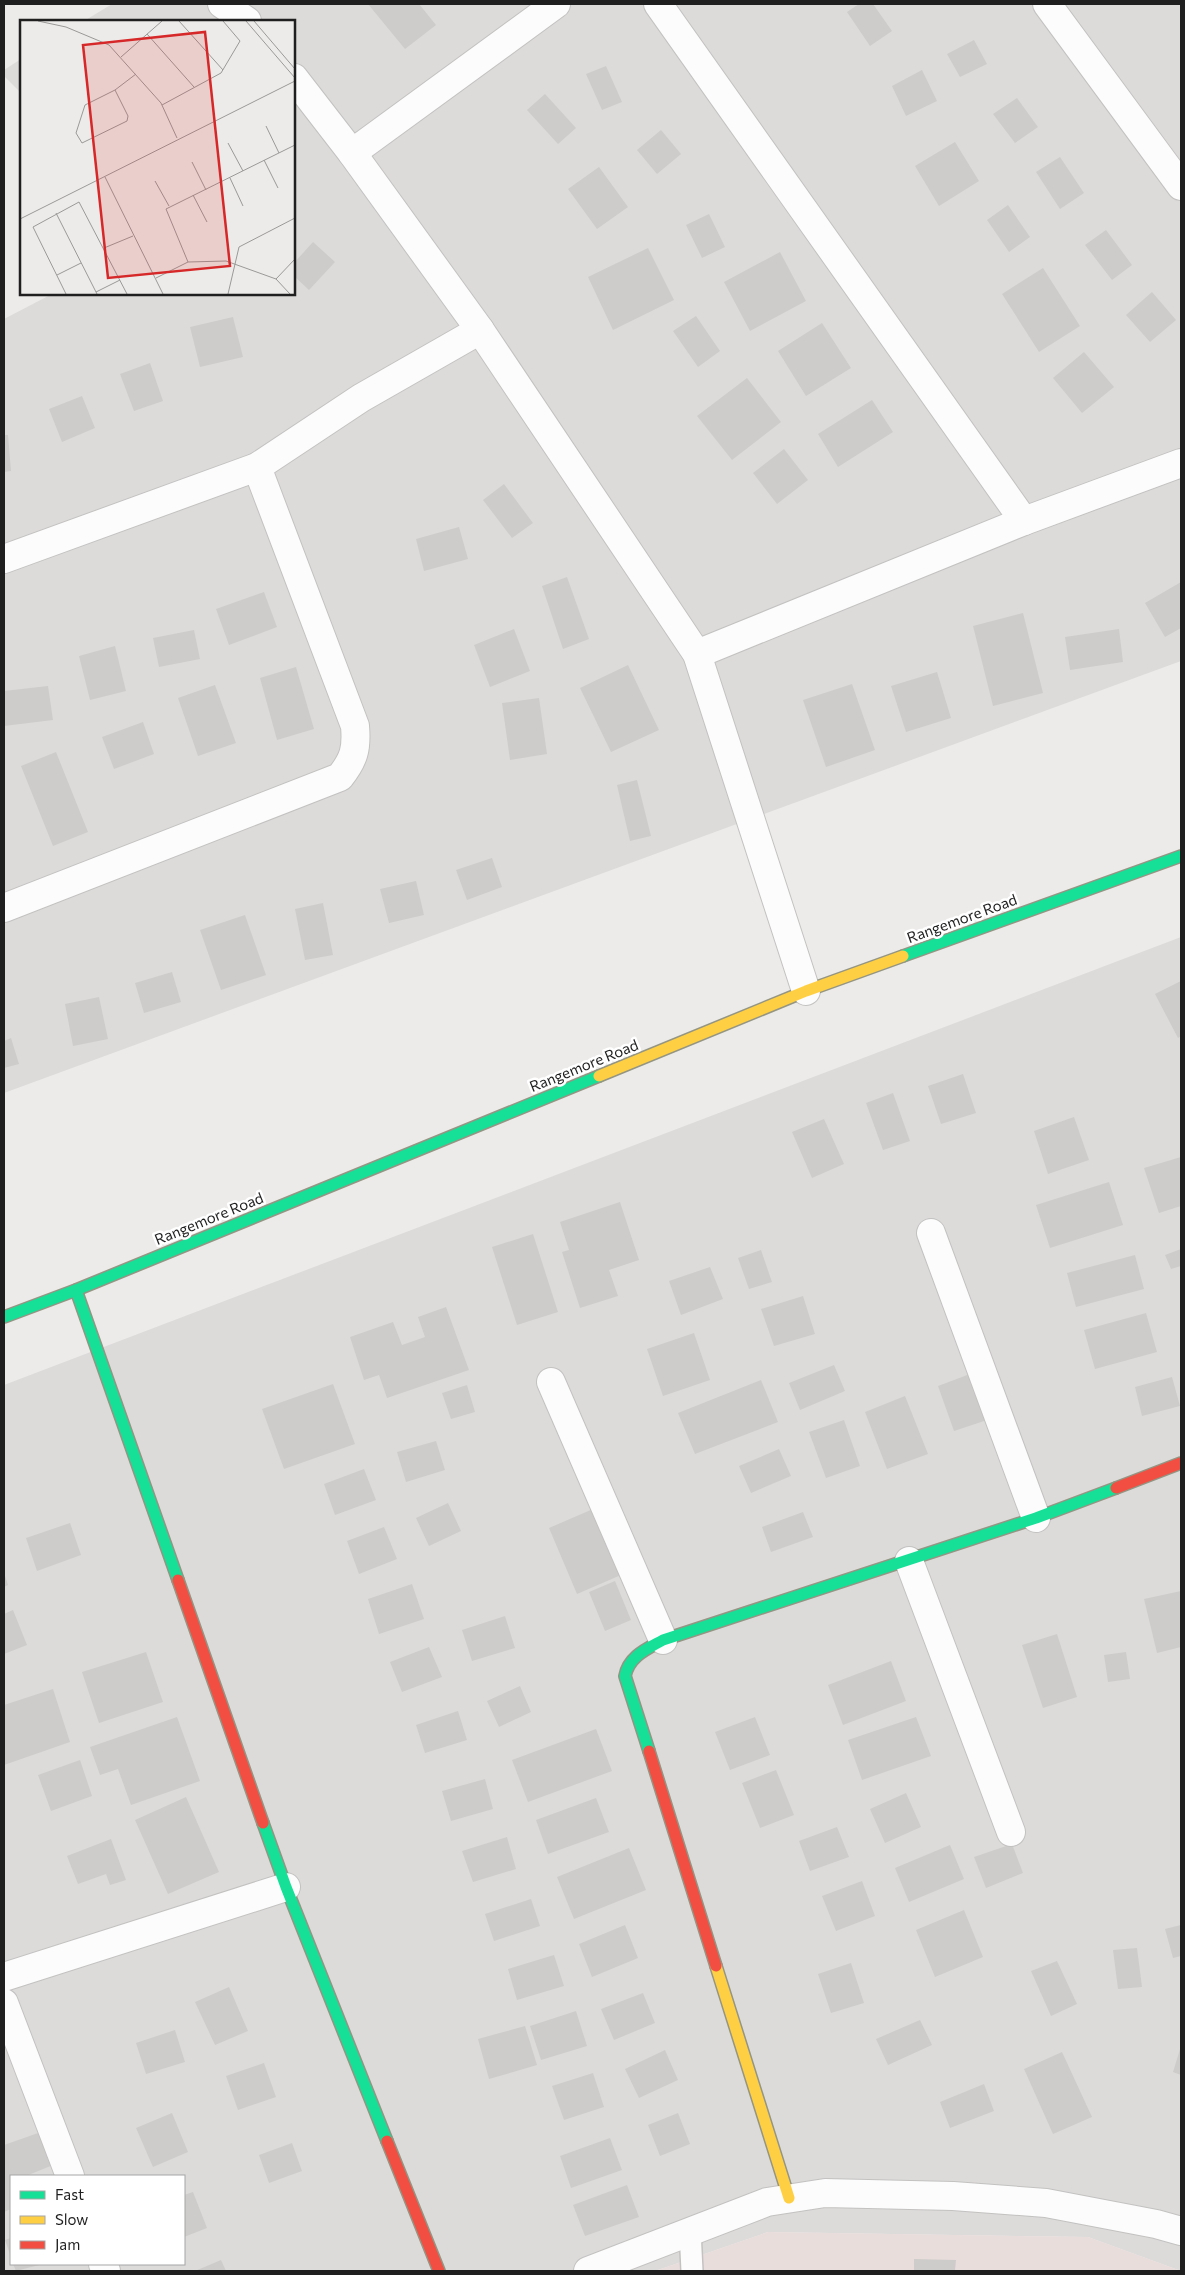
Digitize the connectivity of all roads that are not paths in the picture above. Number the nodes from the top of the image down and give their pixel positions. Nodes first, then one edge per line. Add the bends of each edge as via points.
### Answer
1 (222, 4) edge
2 (556, 4) edge
3 (658, 4) edge
4 (1047, 4) edge
5 (246, 20) edge
6 (295, 79) edge
7 (352, 153) junction
8 (1181, 186) edge
9 (480, 330) junction
10 (1181, 463) edge
11 (257, 468) junction
12 (1024, 521) junction
13 (4, 559) edge
14 (697, 654) junction
15 (1181, 856) edge
16 (4, 908) edge
17 (806, 991) junction
18 (931, 1233) dead end
19 (76, 1290) junction
20 (4, 1317) edge
21 (551, 1382) dead end
22 (1181, 1462) edge
23 (1036, 1518) junction
24 (909, 1561) junction
25 (663, 1640) junction
26 (1011, 1832) dead end
27 (286, 1887) junction
28 (4, 1976) edge
29 (4, 2003) edge
30 (70, 2175) edge
31 (789, 2198) junction
32 (690, 2230) junction
33 (1181, 2231) edge
34 (439, 2271) edge
35 (588, 2271) edge
36 (692, 2271) edge

1 - 5 street
2 - 7 street
3 - 12 street
4 - 8 street
6 - 7 street
7 - 9 street
9 - 11 street via 361,398
9 - 14 street
10 - 12 street
11 - 13 street
11 - 16 street via 355,726 355,753 348,766 340,778
12 - 14 street
14 - 17 street
15 - 17 street, Rangemore Road
17 - 19 street, Rangemore Road
18 - 23 street
19 - 20 street, Rangemore Road
19 - 27 street
21 - 25 street
22 - 23 street
23 - 24 street
24 - 25 street
24 - 26 street
25 - 31 street via 630,1660 625,1666 625,1676
27 - 28 street
27 - 34 street
29 - 30 street
31 - 32 street via 767,2202
31 - 33 street via 825,2193 870,2193 1046,2203
32 - 35 street
32 - 36 lane

